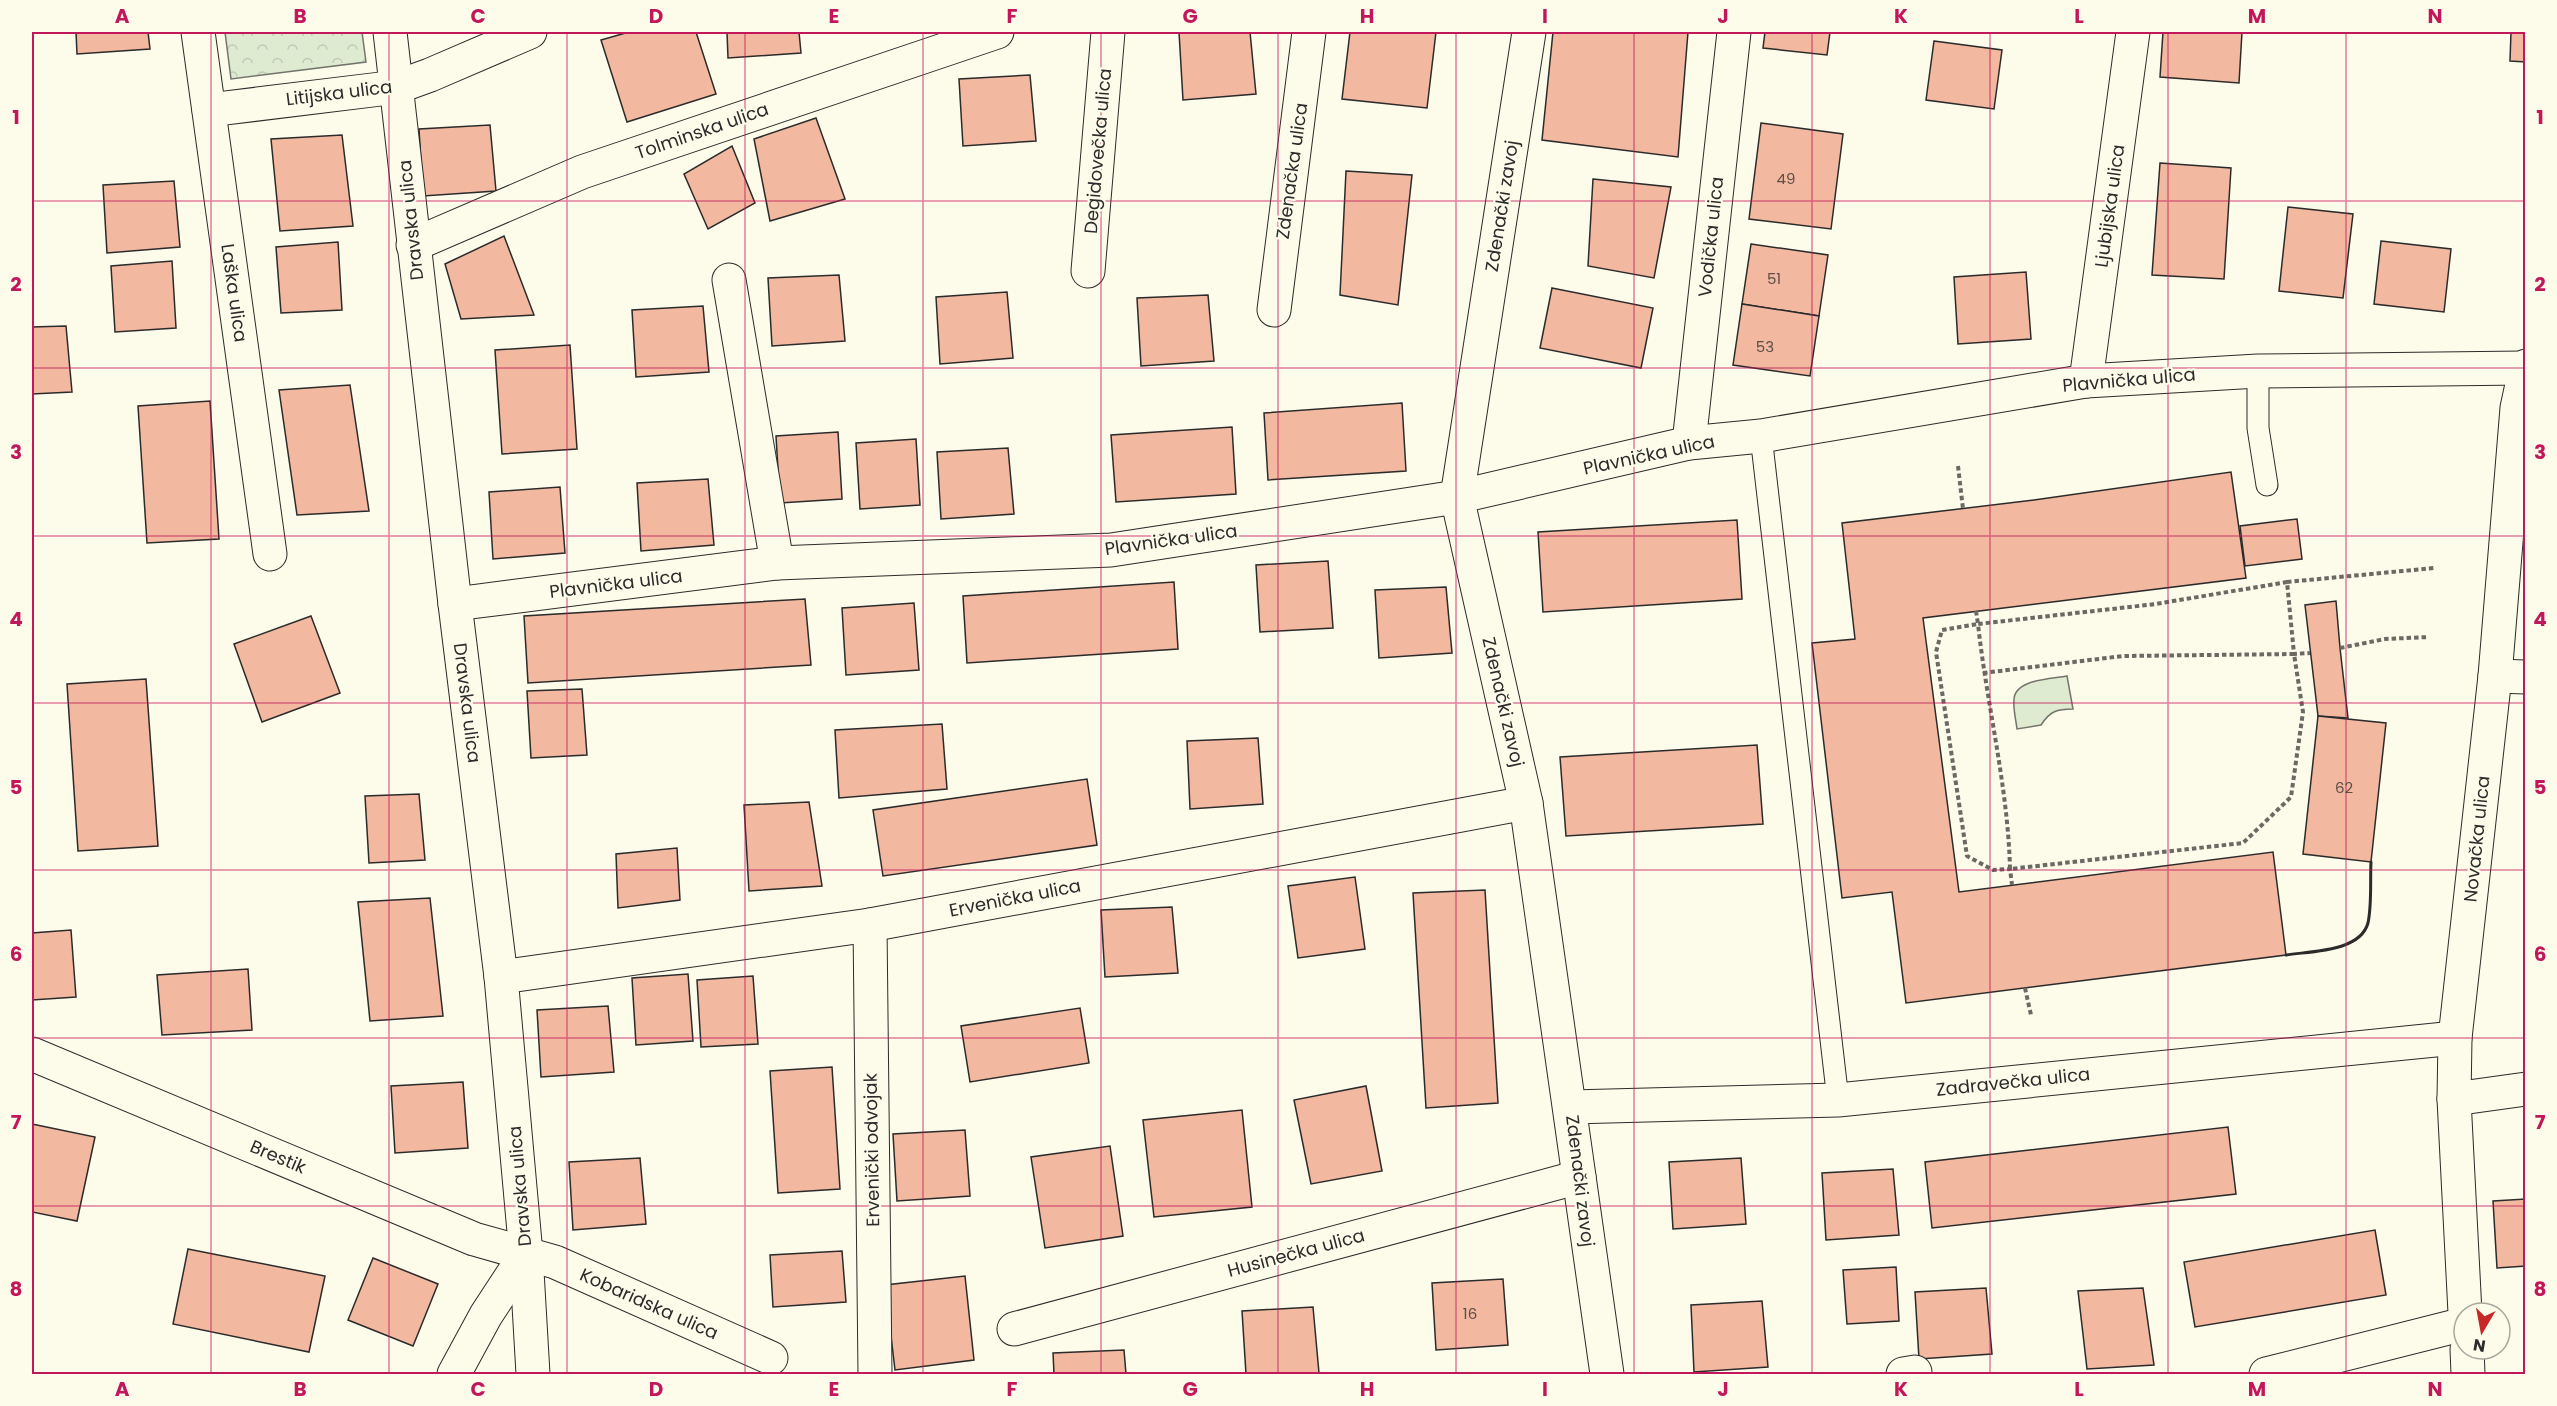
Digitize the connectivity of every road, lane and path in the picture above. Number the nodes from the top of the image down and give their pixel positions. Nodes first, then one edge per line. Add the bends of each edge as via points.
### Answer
1 (198, 32) edge
2 (390, 32) edge
3 (530, 32) edge
4 (997, 32) edge
5 (1108, 32) edge
6 (1309, 32) edge
7 (1528, 32) edge
8 (1734, 32) edge
9 (2133, 32) edge
10 (397, 87) junction
11 (209, 110) junction
12 (413, 245) junction
13 (1088, 271) dead end
14 (729, 280) dead end
15 (1274, 310) dead end
16 (2525, 367) edge
17 (2258, 371) junction
18 (2086, 381) junction
19 (2521, 408) edge
20 (1761, 436) junction
21 (1689, 443) junction
22 (1958, 466) dead end
23 (2267, 485) dead end
24 (1457, 497) junction
25 (1963, 509) dead end
26 (270, 554) dead end
27 (777, 563) junction
28 (2434, 568) dead end
29 (2287, 582) junction
30 (454, 604) junction
31 (1976, 611) dead end
32 (1978, 624) junction
33 (2429, 637) dead end
34 (2340, 648) dead end
35 (2310, 653) dead end
36 (2294, 654) junction
37 (1983, 674) junction
38 (2510, 677) edge
39 (1526, 803) junction
40 (2010, 870) junction
41 (2012, 885) dead end
42 (870, 925) junction
43 (501, 977) junction
44 (2025, 988) dead end
45 (2031, 1015) dead end
46 (2455, 1038) junction
47 (32, 1054) edge
48 (2526, 1089) edge
49 (2454, 1099) junction
50 (1838, 1100) junction
51 (1570, 1107) junction
52 (1579, 1177) junction
53 (526, 1254) junction
54 (2464, 1301) edge
55 (2452, 1327) edge
56 (1014, 1329) dead end
57 (771, 1358) dead end
58 (454, 1374) edge
59 (533, 1374) edge
60 (875, 1374) edge
61 (1607, 1374) edge
62 (2266, 1374) edge

1 - 11 street, Laška ulica
2 - 10 street, Dravska ulica
3 - 10 street, Litijska ulica
4 - 12 street, Tolminska ulica via 582,172
5 - 13 street, Degidovečka ulica
6 - 15 street, Zdenačka ulica
7 - 24 street, Zdenački zavoj
8 - 21 street, Vodička ulica
9 - 18 street, Ljubijska ulica
10 - 11 street, Litijska ulica
10 - 12 street, Dravska ulica
11 - 26 street, Laška ulica
12 - 30 street, Dravska ulica
14 - 27 street
16 - 17 street, Plavnička ulica
16 - 19 street, Novačka ulica
17 - 18 street, Plavnička ulica
17 - 23 lane via 2258,428
18 - 20 street, Plavnička ulica
19 - 38 street, Novačka ulica
20 - 21 street, Plavnička ulica
20 - 50 lane
21 - 24 street, Plavnička ulica
22 - 25 path
24 - 27 street, Plavnička ulica via 1111,550
24 - 39 street, Zdenački zavoj
27 - 30 street, Plavnička ulica
28 - 29 path
29 - 32 path via 2156,604
29 - 36 path
30 - 43 street, Dravska ulica
31 - 32 path
32 - 37 path
32 - 40 path via 1942,630 1936,652 1967,856 1993,870
33 - 34 path via 2385,639
35 - 36 path
36 - 37 path via 2123,656
36 - 40 path via 2303,712 2291,797 2244,843
37 - 40 path via 2009,832
38 - 46 street, Novačka ulica
39 - 42 street, Ervenička ulica
39 - 51 street, Zdenački zavoj
40 - 41 path
42 - 43 street, Ervenička ulica
42 - 60 street, Ervenički odvojak
43 - 53 street, Dravska ulica
44 - 45 path
46 - 49 street, Novačka ulica
46 - 50 street, Zadravečka ulica
47 - 53 street, Brestik via 474,1239
48 - 49 street
49 - 54 street, Novačka ulica
50 - 51 street, Zadravečka ulica
51 - 52 street, Zdenački zavoj
52 - 56 street, Husinečka ulica
52 - 61 street, Zdenački zavoj
53 - 57 street, Kobaridska ulica via 555,1262
53 - 58 street
53 - 59 street, Dravska ulica
55 - 62 street

